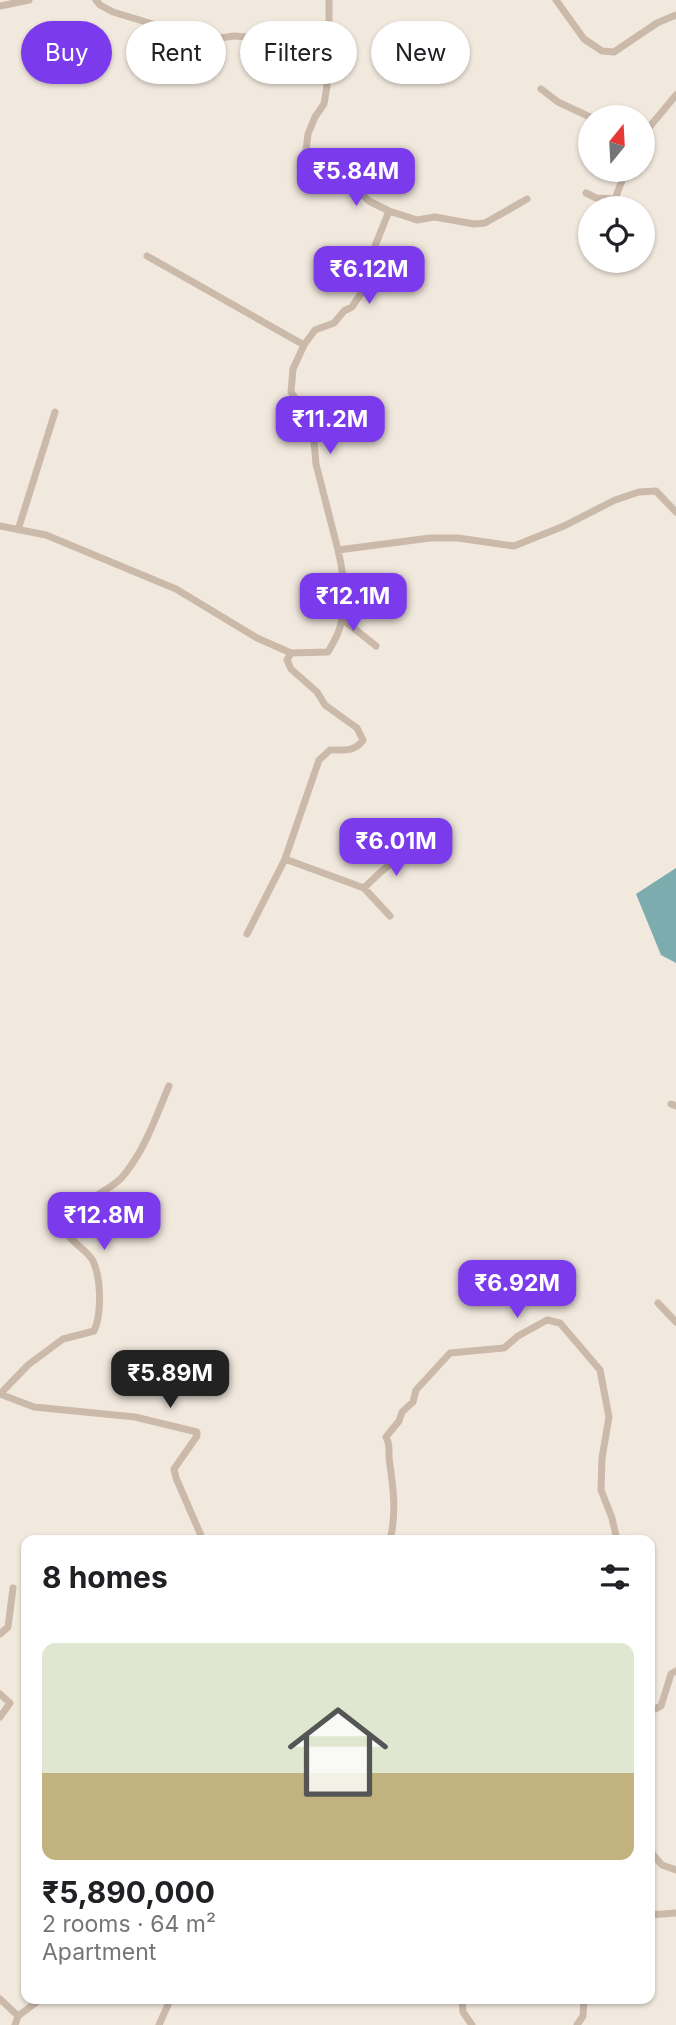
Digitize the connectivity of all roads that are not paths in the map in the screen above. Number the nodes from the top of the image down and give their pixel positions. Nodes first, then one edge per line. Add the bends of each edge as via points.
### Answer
1 (29, 0) edge
2 (96, 0) edge
3 (329, 0) edge
4 (556, 0) edge
5 (0, 5) edge
6 (676, 15) edge
7 (329, 21) edge
8 (240, 36) edge
9 (326, 84) edge
10 (541, 89) dead end
11 (676, 95) edge
12 (578, 111) edge
13 (655, 120) edge
14 (621, 182) edge
15 (586, 193) dead end
16 (527, 199) dead end
17 (389, 211) junction
18 (146, 256) dead end
19 (304, 345) junction
20 (54, 412) dead end
21 (676, 512) edge
22 (0, 526) edge
23 (18, 530) junction
24 (338, 550) junction
25 (341, 618) junction
26 (376, 646) dead end
27 (292, 653) junction
28 (420, 852) dead end
29 (285, 859) junction
30 (364, 888) junction
31 (390, 916) dead end
32 (247, 934) dead end
33 (169, 1086) dead end
34 (658, 1303) dead end
35 (676, 1321) edge
36 (0, 1394) edge
37 (201, 1535) edge
38 (391, 1535) edge
39 (616, 1535) edge
40 (13, 1588) dead end
41 (0, 1634) edge
42 (676, 1671) edge
43 (0, 1694) edge
44 (655, 1709) edge
45 (0, 1717) edge
46 (655, 1857) edge
47 (676, 1870) edge
48 (676, 1913) edge
49 (655, 1915) edge
50 (0, 1999) edge
51 (34, 2004) edge
52 (168, 2004) edge
53 (462, 2004) edge
54 (584, 2004) edge
55 (18, 2016) junction
56 (15, 2025) edge
57 (159, 2025) edge
58 (472, 2025) edge
59 (577, 2025) edge

1 - 5 street
2 - 8 street via 113,12 206,40
3 - 7 street
4 - 6 street via 584,39 602,51 614,52
9 - 17 street via 324,104 312,125 306,150 332,166 369,201
10 - 12 street
11 - 13 street
14 - 15 street via 615,199
16 - 17 street via 485,223 474,224 435,217 417,220
17 - 19 street via 358,299 334,323 315,330
18 - 19 street
19 - 24 street via 293,369 291,392 313,430 316,464
20 - 23 street
21 - 24 street via 656,491 639,492 514,545 430,538
22 - 23 street
23 - 27 street via 46,536 176,589 257,638
24 - 25 street via 343,583
25 - 26 street
25 - 27 street via 328,652
27 - 29 street via 287,660 291,669 317,691 325,705 357,728 363,740 349,750 330,750 319,760
28 - 30 street via 394,860
29 - 30 street
29 - 32 street
30 - 31 street
33 - 36 street via 133,1162 119,1181 74,1212 68,1225 72,1242 92,1259 99,1293 99,1320 94,1331 63,1339 43,1352
34 - 35 street
36 - 37 street via 34,1407 135,1417 197,1432 174,1469
38 - 39 street via 394,1486 386,1437 413,1402 416,1390 450,1353 504,1348 547,1320 560,1323 600,1370 609,1417 601,1490
40 - 41 street via 8,1627
42 - 44 street via 661,1706
43 - 45 street via 10,1703
46 - 47 street
48 - 49 street
50 - 55 street
51 - 55 street
52 - 57 street
53 - 58 street
54 - 59 street
55 - 56 street

